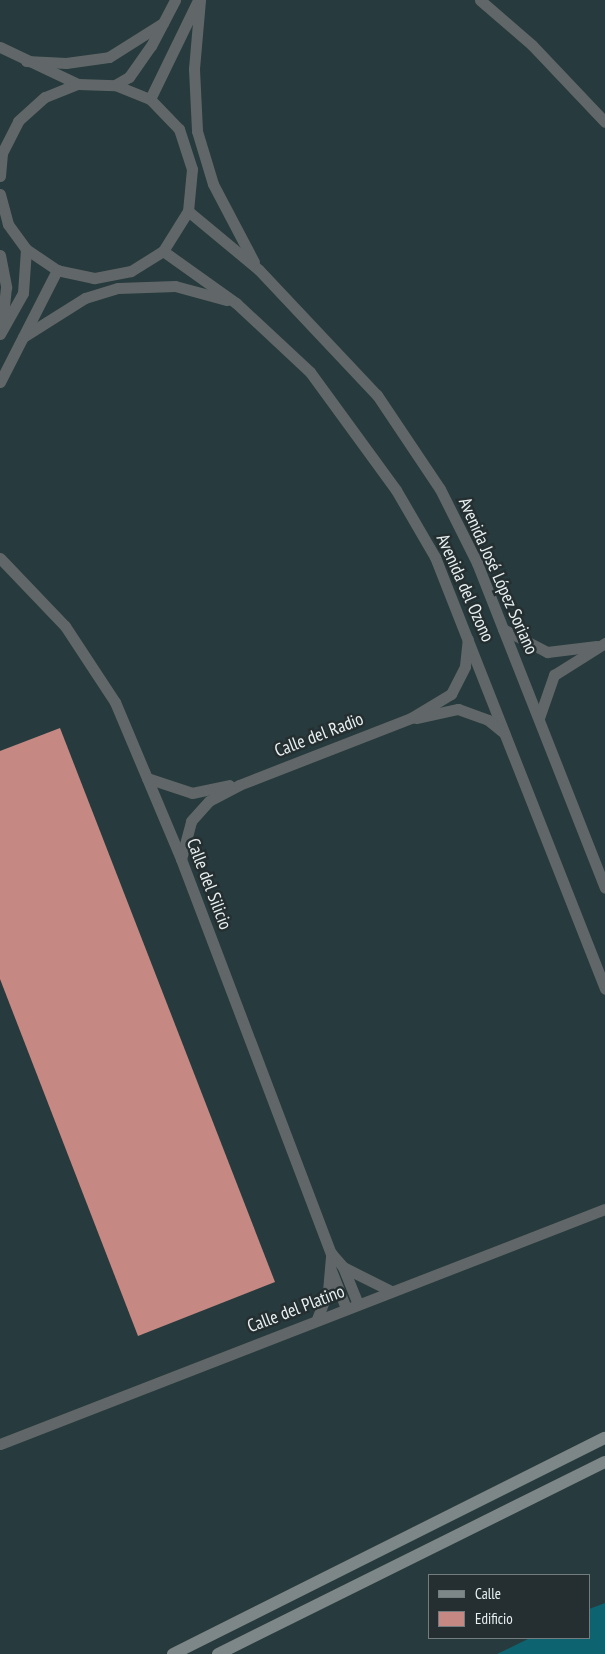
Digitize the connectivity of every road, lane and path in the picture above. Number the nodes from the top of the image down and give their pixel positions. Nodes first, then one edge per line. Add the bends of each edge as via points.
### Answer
1 (175, 0) edge
2 (199, 0) edge
3 (480, 0) edge
4 (163, 23) junction
5 (0, 47) edge
6 (26, 61) junction
7 (78, 84) junction
8 (115, 85) junction
9 (150, 99) junction
10 (605, 122) edge
11 (0, 176) edge
12 (0, 194) edge
13 (188, 211) junction
14 (4, 220) edge
15 (26, 248) junction
16 (164, 251) junction
17 (0, 256) edge
18 (57, 270) junction
19 (259, 270) junction
20 (236, 303) junction
21 (1, 333) edge
22 (23, 337) junction
23 (0, 382) edge
24 (0, 558) edge
25 (503, 629) junction
26 (468, 637) junction
27 (601, 645) edge
28 (411, 718) junction
29 (539, 718) junction
30 (505, 734) junction
31 (148, 778) junction
32 (239, 785) junction
33 (181, 859) junction
34 (605, 888) edge
35 (605, 989) edge
36 (605, 1209) edge
37 (331, 1254) junction
38 (343, 1267) junction
39 (330, 1268) junction
40 (391, 1291) junction
41 (352, 1306) junction
42 (317, 1319) junction
43 (605, 1438) edge
44 (0, 1444) edge
45 (605, 1462) edge
46 (172, 1654) edge
47 (218, 1654) edge

1 - 4 street
2 - 9 street
2 - 19 street, Avenida José López Soriano via 194,68 197,131 213,184
3 - 10 street via 532,45
4 - 6 street via 109,57 66,62
4 - 8 street via 128,77
5 - 6 street
6 - 7 street
7 - 8 street
7 - 11 street via 45,97 18,121 2,153
8 - 9 street
9 - 13 street via 179,130 187,153 192,169
12 - 14 street
13 - 16 street
13 - 19 street, Avenida José López Soriano
14 - 15 street
15 - 18 street
15 - 21 street via 23,293
16 - 18 street via 132,271 94,278
16 - 20 street, Avenida del Ozono
17 - 21 street via 6,287
18 - 22 street
19 - 25 street, Avenida José López Soriano via 377,395 440,489
20 - 22 street via 175,286 118,288 85,298
20 - 26 street, Avenida del Ozono via 310,372 357,430 435,557
22 - 23 street
24 - 31 street, Calle del Silicio via 65,626 96,672
25 - 27 street via 547,652
25 - 29 street, Avenida José López Soriano
26 - 28 street, Calle del Radio via 465,666 451,694
26 - 30 street, Avenida del Ozono
27 - 29 street via 554,675
28 - 30 street, Calle del Radio via 458,709 488,720
28 - 32 street, Calle del Radio
29 - 34 street, Avenida José López Soriano
30 - 35 street, Avenida del Ozono
31 - 32 street, Calle del Radio via 192,793
31 - 33 street, Calle del Silicio
32 - 33 street, Calle del Radio via 200,809 191,822
33 - 37 street, Calle del Silicio
36 - 40 street, Calle del Platino
37 - 38 street, Calle del Silicio
37 - 39 street, Calle del Silicio
38 - 40 street, Calle del Silicio
38 - 41 street, Calle del Silicio
39 - 41 street, Calle del Silicio
39 - 42 street, Calle del Silicio via 328,1291
40 - 41 street, Calle del Platino
41 - 42 street, Calle del Platino
42 - 44 street, Calle del Platino
43 - 46 street
45 - 47 street

